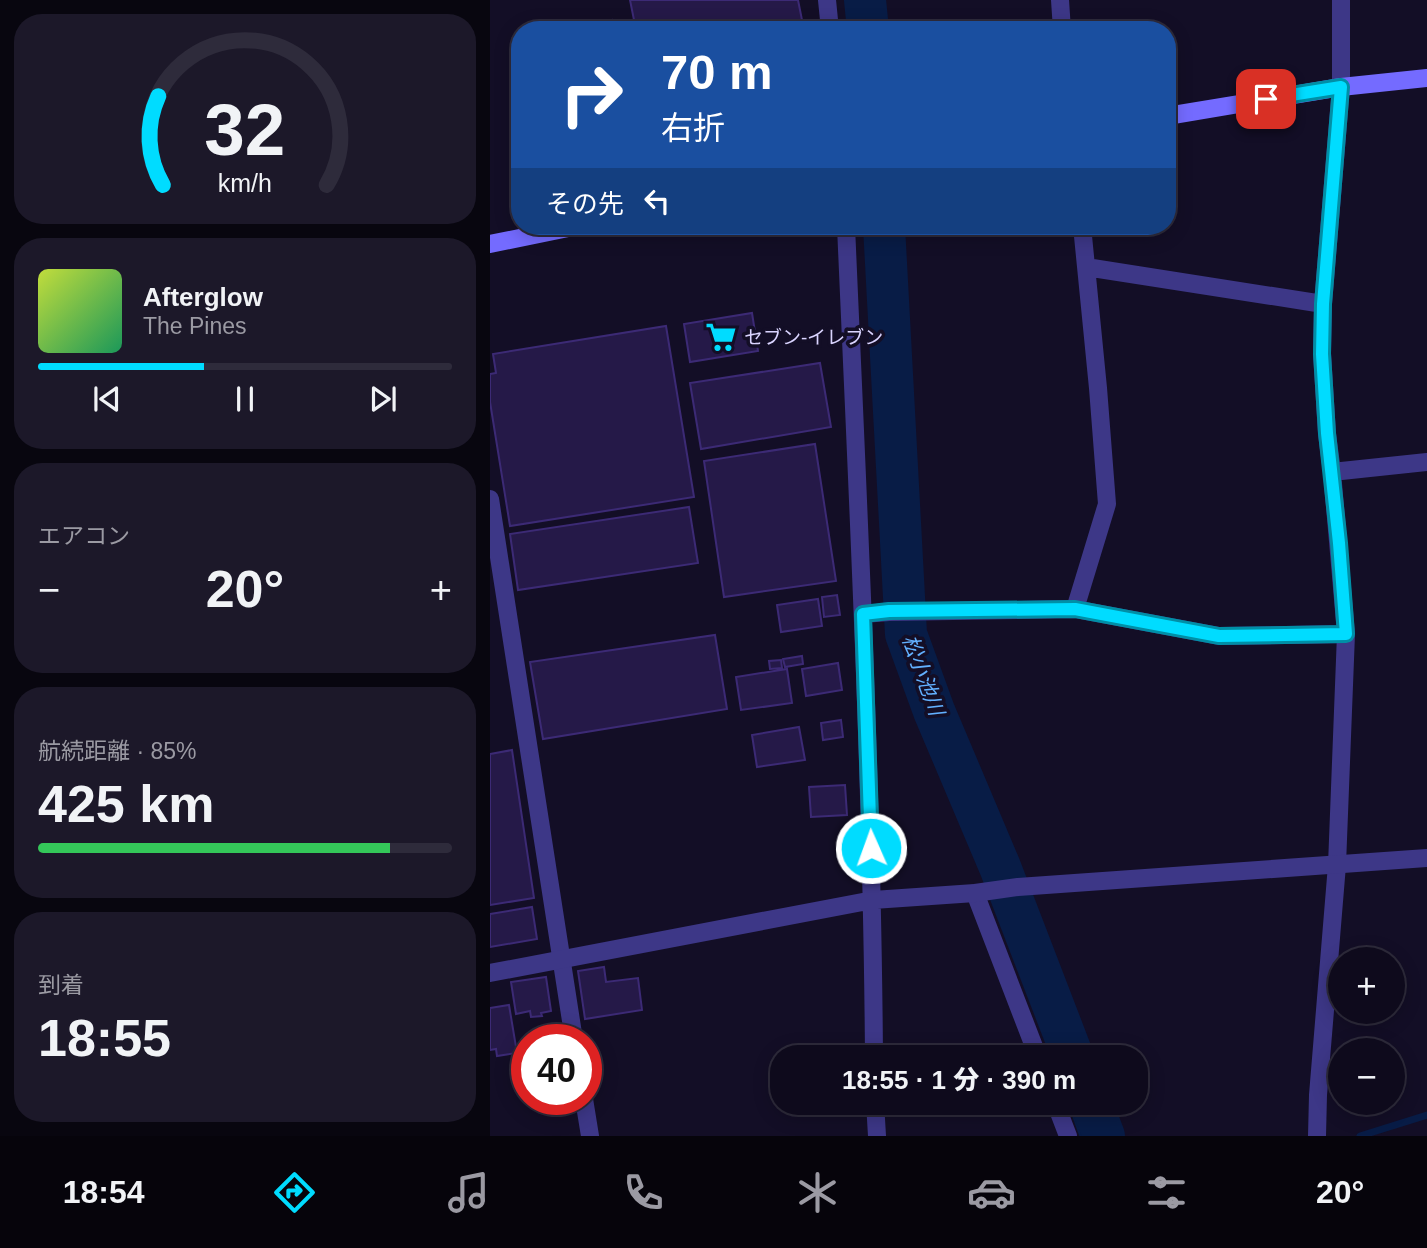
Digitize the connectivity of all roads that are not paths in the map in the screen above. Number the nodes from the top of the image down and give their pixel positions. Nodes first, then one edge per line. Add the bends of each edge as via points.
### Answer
1 (827, 0) edge
2 (1060, 0) edge
3 (1341, 0) edge
4 (829, 21) edge
5 (1061, 21) edge
6 (1427, 78) edge
7 (1341, 87) junction
8 (1176, 114) edge
9 (534, 235) edge
10 (846, 235) edge
11 (1083, 235) edge
12 (490, 244) edge
13 (1086, 267) junction
14 (1323, 304) junction
15 (1427, 462) edge
16 (1332, 472) junction
17 (490, 499) edge
18 (1075, 609) junction
19 (863, 614) junction
20 (1346, 634) junction
21 (1427, 858) edge
22 (1337, 865) junction
23 (976, 893) junction
24 (873, 900) junction
25 (561, 960) junction
26 (490, 974) edge
27 (571, 1024) edge
28 (874, 1045) edge
29 (1033, 1045) edge
30 (587, 1115) edge
31 (876, 1115) edge
32 (1060, 1115) edge
33 (590, 1136) edge
34 (877, 1136) edge
35 (1069, 1136) edge
36 (1317, 1136) edge

1 - 4 street
2 - 5 street
3 - 7 street
6 - 7 main road
7 - 8 main road
7 - 14 street
9 - 12 main road
10 - 19 street
11 - 13 street
13 - 14 street
13 - 18 street via 1107,504
14 - 16 street via 1322,354
15 - 16 street
16 - 20 street
17 - 25 street
18 - 19 street
18 - 20 street via 1219,636
19 - 24 street
20 - 22 street
21 - 22 street
22 - 23 street
22 - 36 street
23 - 24 street
23 - 29 street
24 - 25 street
24 - 28 street
25 - 26 street
25 - 27 street
30 - 33 street
31 - 34 street
32 - 35 street

